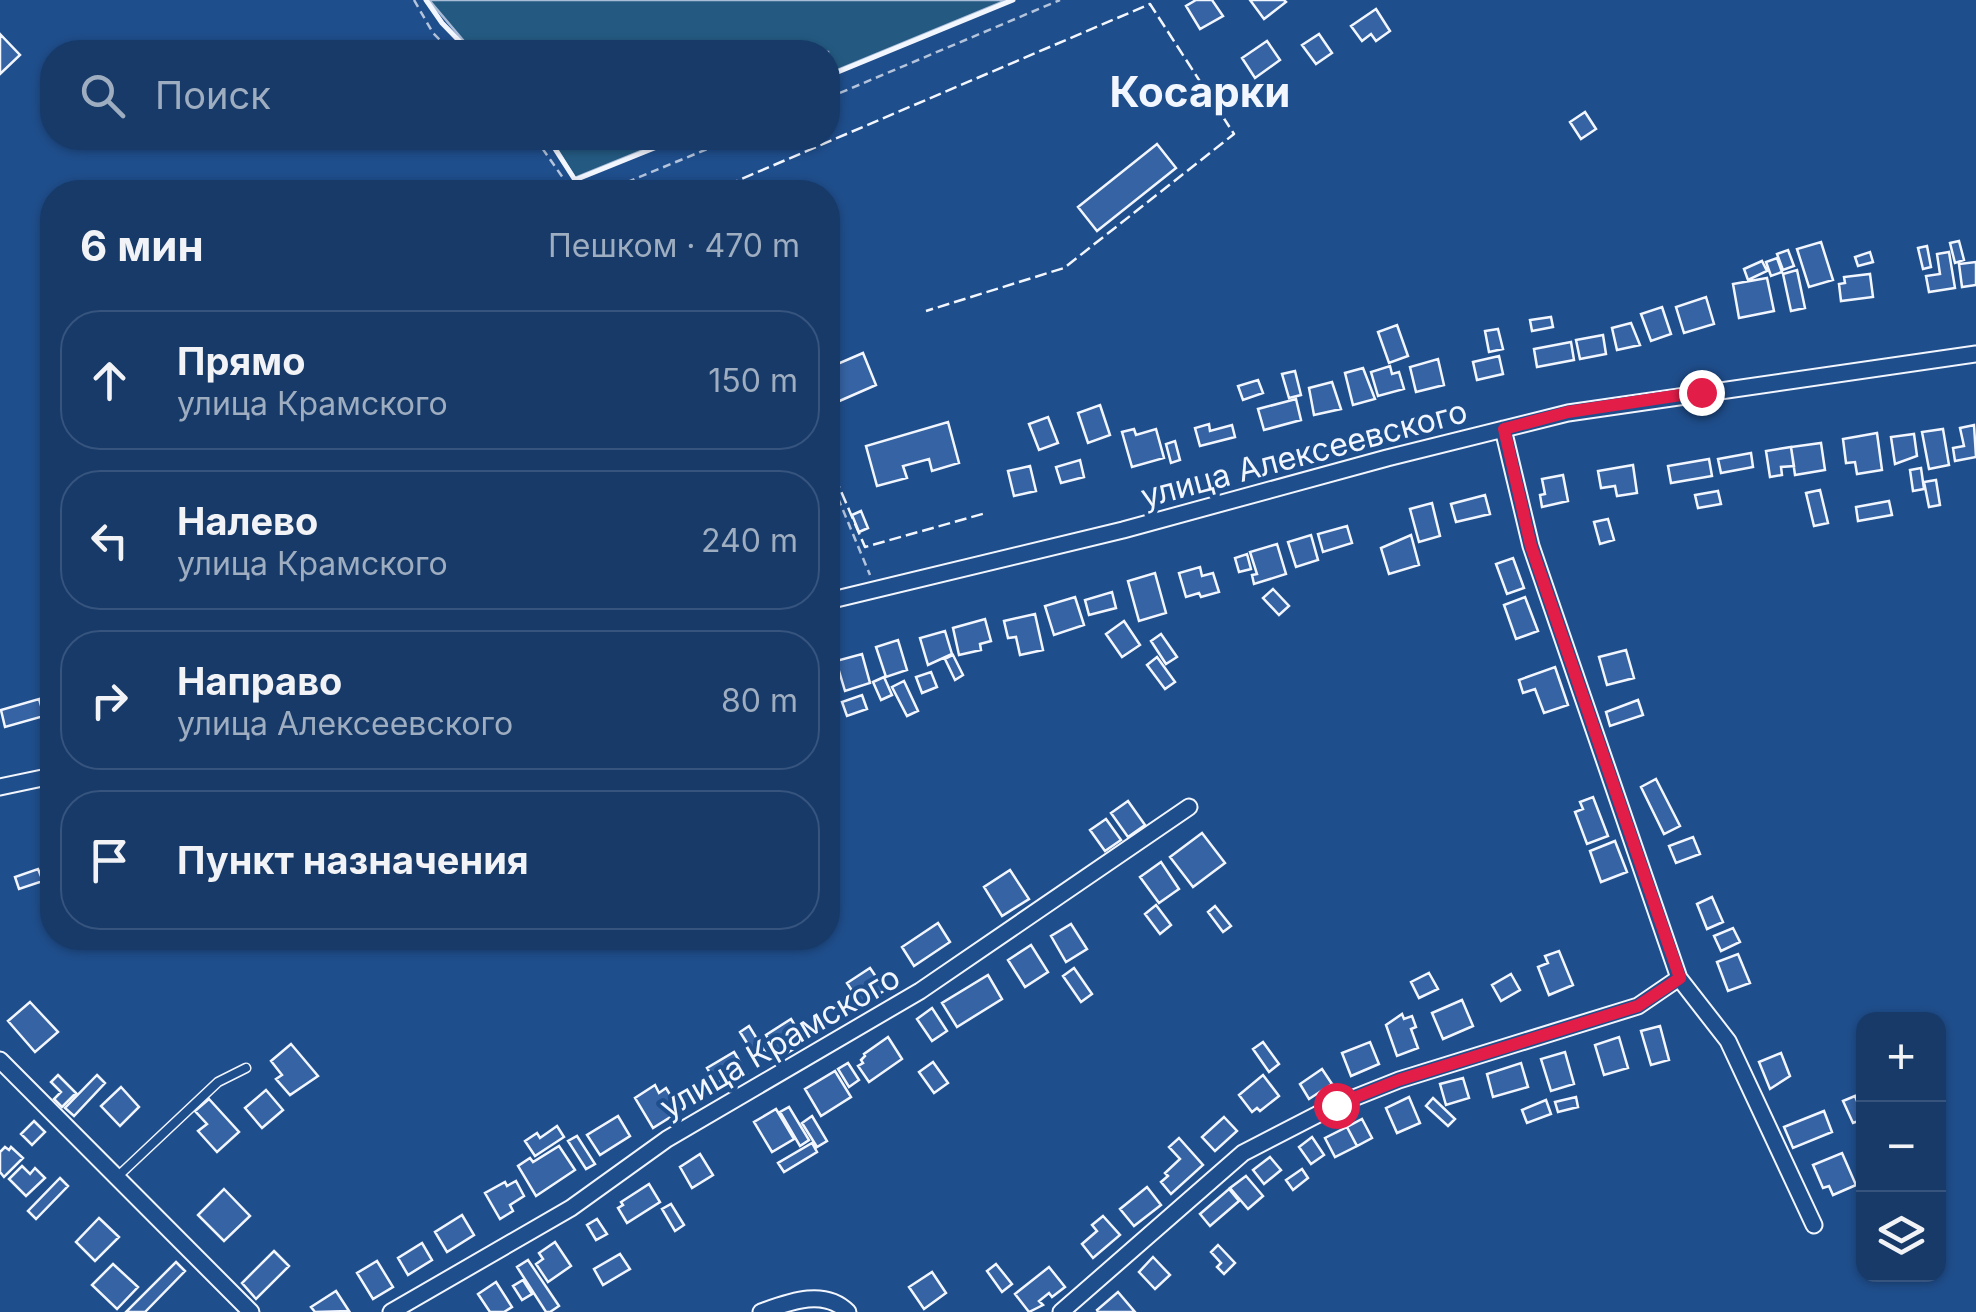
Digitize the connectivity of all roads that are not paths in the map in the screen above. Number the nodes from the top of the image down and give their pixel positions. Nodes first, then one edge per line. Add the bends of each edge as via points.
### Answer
1 (1976, 354) edge
2 (1504, 429) junction
3 (840, 598) edge
4 (40, 779) edge
5 (0, 788) edge
6 (1190, 807) dead end
7 (1680, 978) junction
8 (0, 1060) edge
9 (246, 1068) dead end
10 (116, 1178) junction
11 (1814, 1226) dead end
12 (251, 1312) edge
13 (390, 1312) edge
14 (761, 1312) edge
15 (848, 1312) edge
16 (1062, 1312) edge

1 - 2 street, улица Алексеевского via 1568,412
2 - 3 street, улица Алексеевского
2 - 7 street via 1531,546
4 - 5 street
6 - 13 street, улица Крамского via 920,992
7 - 11 street via 1728,1041
7 - 16 street via 1638,1006 1399,1080 1274,1136 1243,1153
8 - 10 street
9 - 10 lane via 218,1082
10 - 12 street
14 - 15 street via 819,1298

